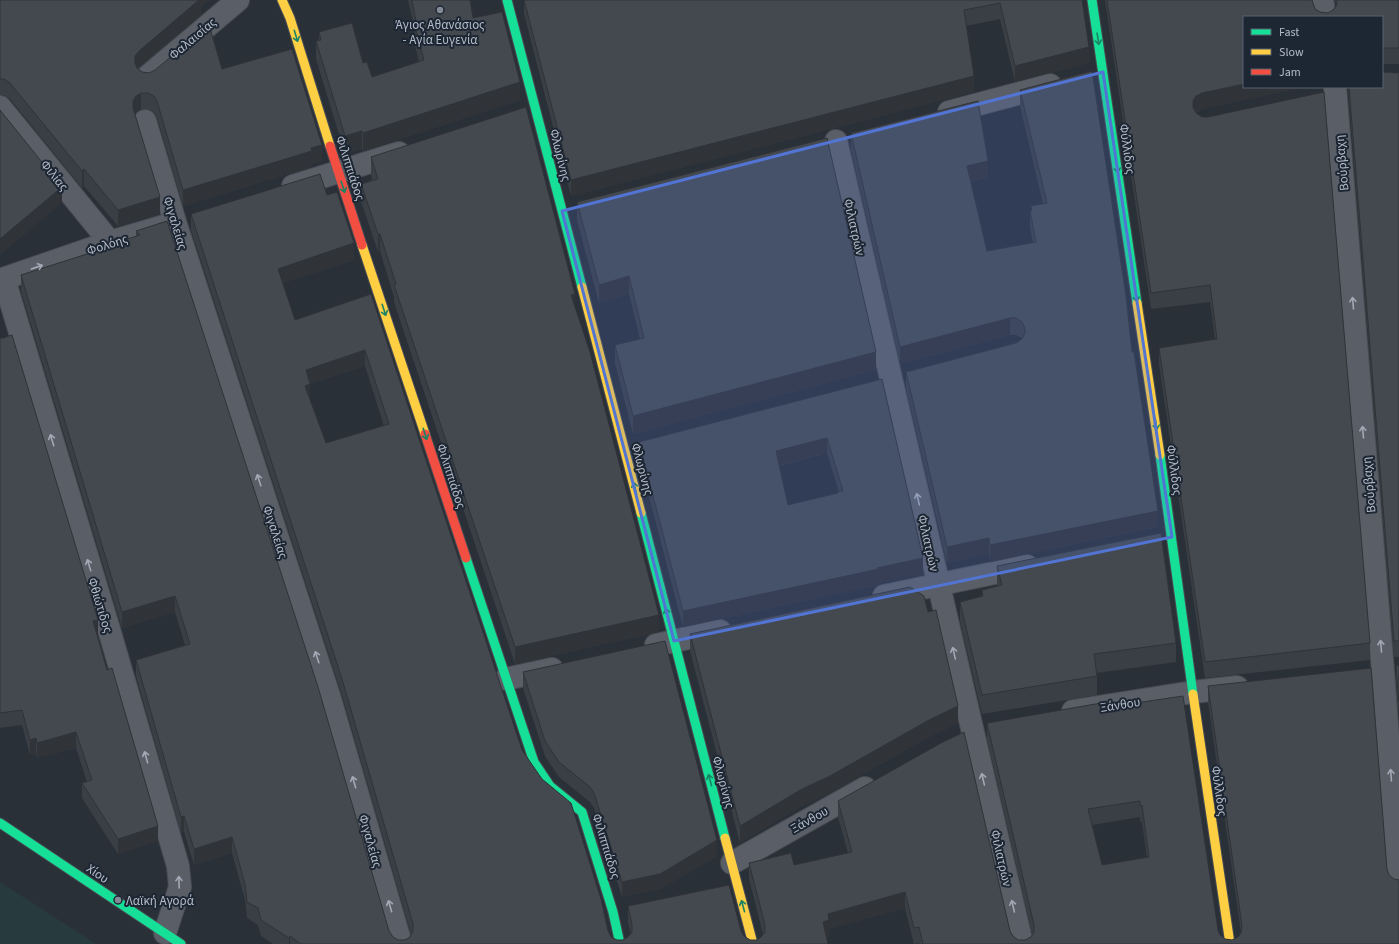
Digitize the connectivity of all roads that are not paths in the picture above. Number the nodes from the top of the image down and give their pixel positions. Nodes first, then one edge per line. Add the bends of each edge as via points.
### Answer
1 (238, 0) edge
2 (282, 0) edge
3 (508, 0) edge
4 (1092, 0) edge
5 (1322, 0) edge
6 (1325, 16) edge
7 (1103, 72) junction
8 (147, 77) edge
9 (1335, 90) edge
10 (1312, 98) edge
11 (0, 107) edge
12 (536, 108) junction
13 (513, 116) edge
14 (927, 117) edge
15 (145, 121) dead end
16 (859, 135) edge
17 (414, 148) edge
18 (338, 172) junction
19 (272, 193) edge
20 (585, 205) edge
21 (562, 211) junction
22 (183, 220) junction
23 (110, 242) junction
24 (2, 279) edge
25 (10, 338) edge
26 (914, 373) edge
27 (883, 381) junction
28 (1172, 537) junction
29 (1149, 542) edge
30 (1047, 562) edge
31 (938, 584) junction
32 (868, 599) edge
33 (736, 628) edge
34 (674, 641) junction
35 (636, 650) edge
36 (567, 665) edge
37 (1383, 671) edge
38 (506, 680) junction
39 (1259, 684) edge
40 (1193, 692) junction
41 (1057, 714) edge
42 (994, 724) edge
43 (962, 734) junction
44 (880, 779) edge
45 (0, 823) edge
46 (732, 863) junction
47 (1399, 884) edge
48 (173, 938) edge
49 (401, 944) edge
50 (620, 944) edge
51 (753, 944) edge
52 (1022, 944) edge
53 (1230, 944) edge

1 - 8 street, Φαλαισίας
2 -> 18 street, Φιλιππιάδος via 290,18
3 - 12 street, Φλωρίνης
4 -> 7 street, Φύλλιδος
5 - 6 street
7 - 14 street
7 -> 28 street, Φύλλιδος
9 - 10 street
37 -> 9 street, Βούρβαχη
11 - 23 street, Φιλίας
12 - 13 street
12 - 21 street, Φλωρίνης
15 - 22 street, Φιγαλείας
16 - 27 street, Φιλιατρών via 828,143
17 - 18 street
18 - 19 street
18 -> 38 street, Φιλιππιάδος
20 - 21 street
34 -> 21 street, Φλωρίνης via 632,447
22 - 23 street, Φολόης
49 -> 22 street, Φιγαλείας via 330,699
24 -> 23 street, Φολόης
24 - 25 street, Φθιώτιδος
48 -> 25 street, Φθιώτιδος via 180,887 178,866 108,626
26 - 27 street
31 -> 27 street, Φιλιατρών
28 - 29 street
28 - 40 street, Φύλλιδος
30 - 31 street
31 - 32 street
43 -> 31 street, Φιλιατρών
33 - 34 street
34 - 35 street
46 -> 34 street, Φλωρίνης
36 - 38 street
47 -> 37 street, Βούρβαχη
38 - 50 street, Φιλιππιάδος via 534,762 550,786 582,812 621,910
39 - 40 street, Ξάνθου
40 - 41 street, Ξάνθου
40 - 53 street, Φύλλιδος
42 - 43 street
52 -> 43 street, Φιλιατρών
44 - 46 street, Ξάνθου
45 - 48 street, Χίου
51 -> 46 street, Φλωρίνης via 730,888

